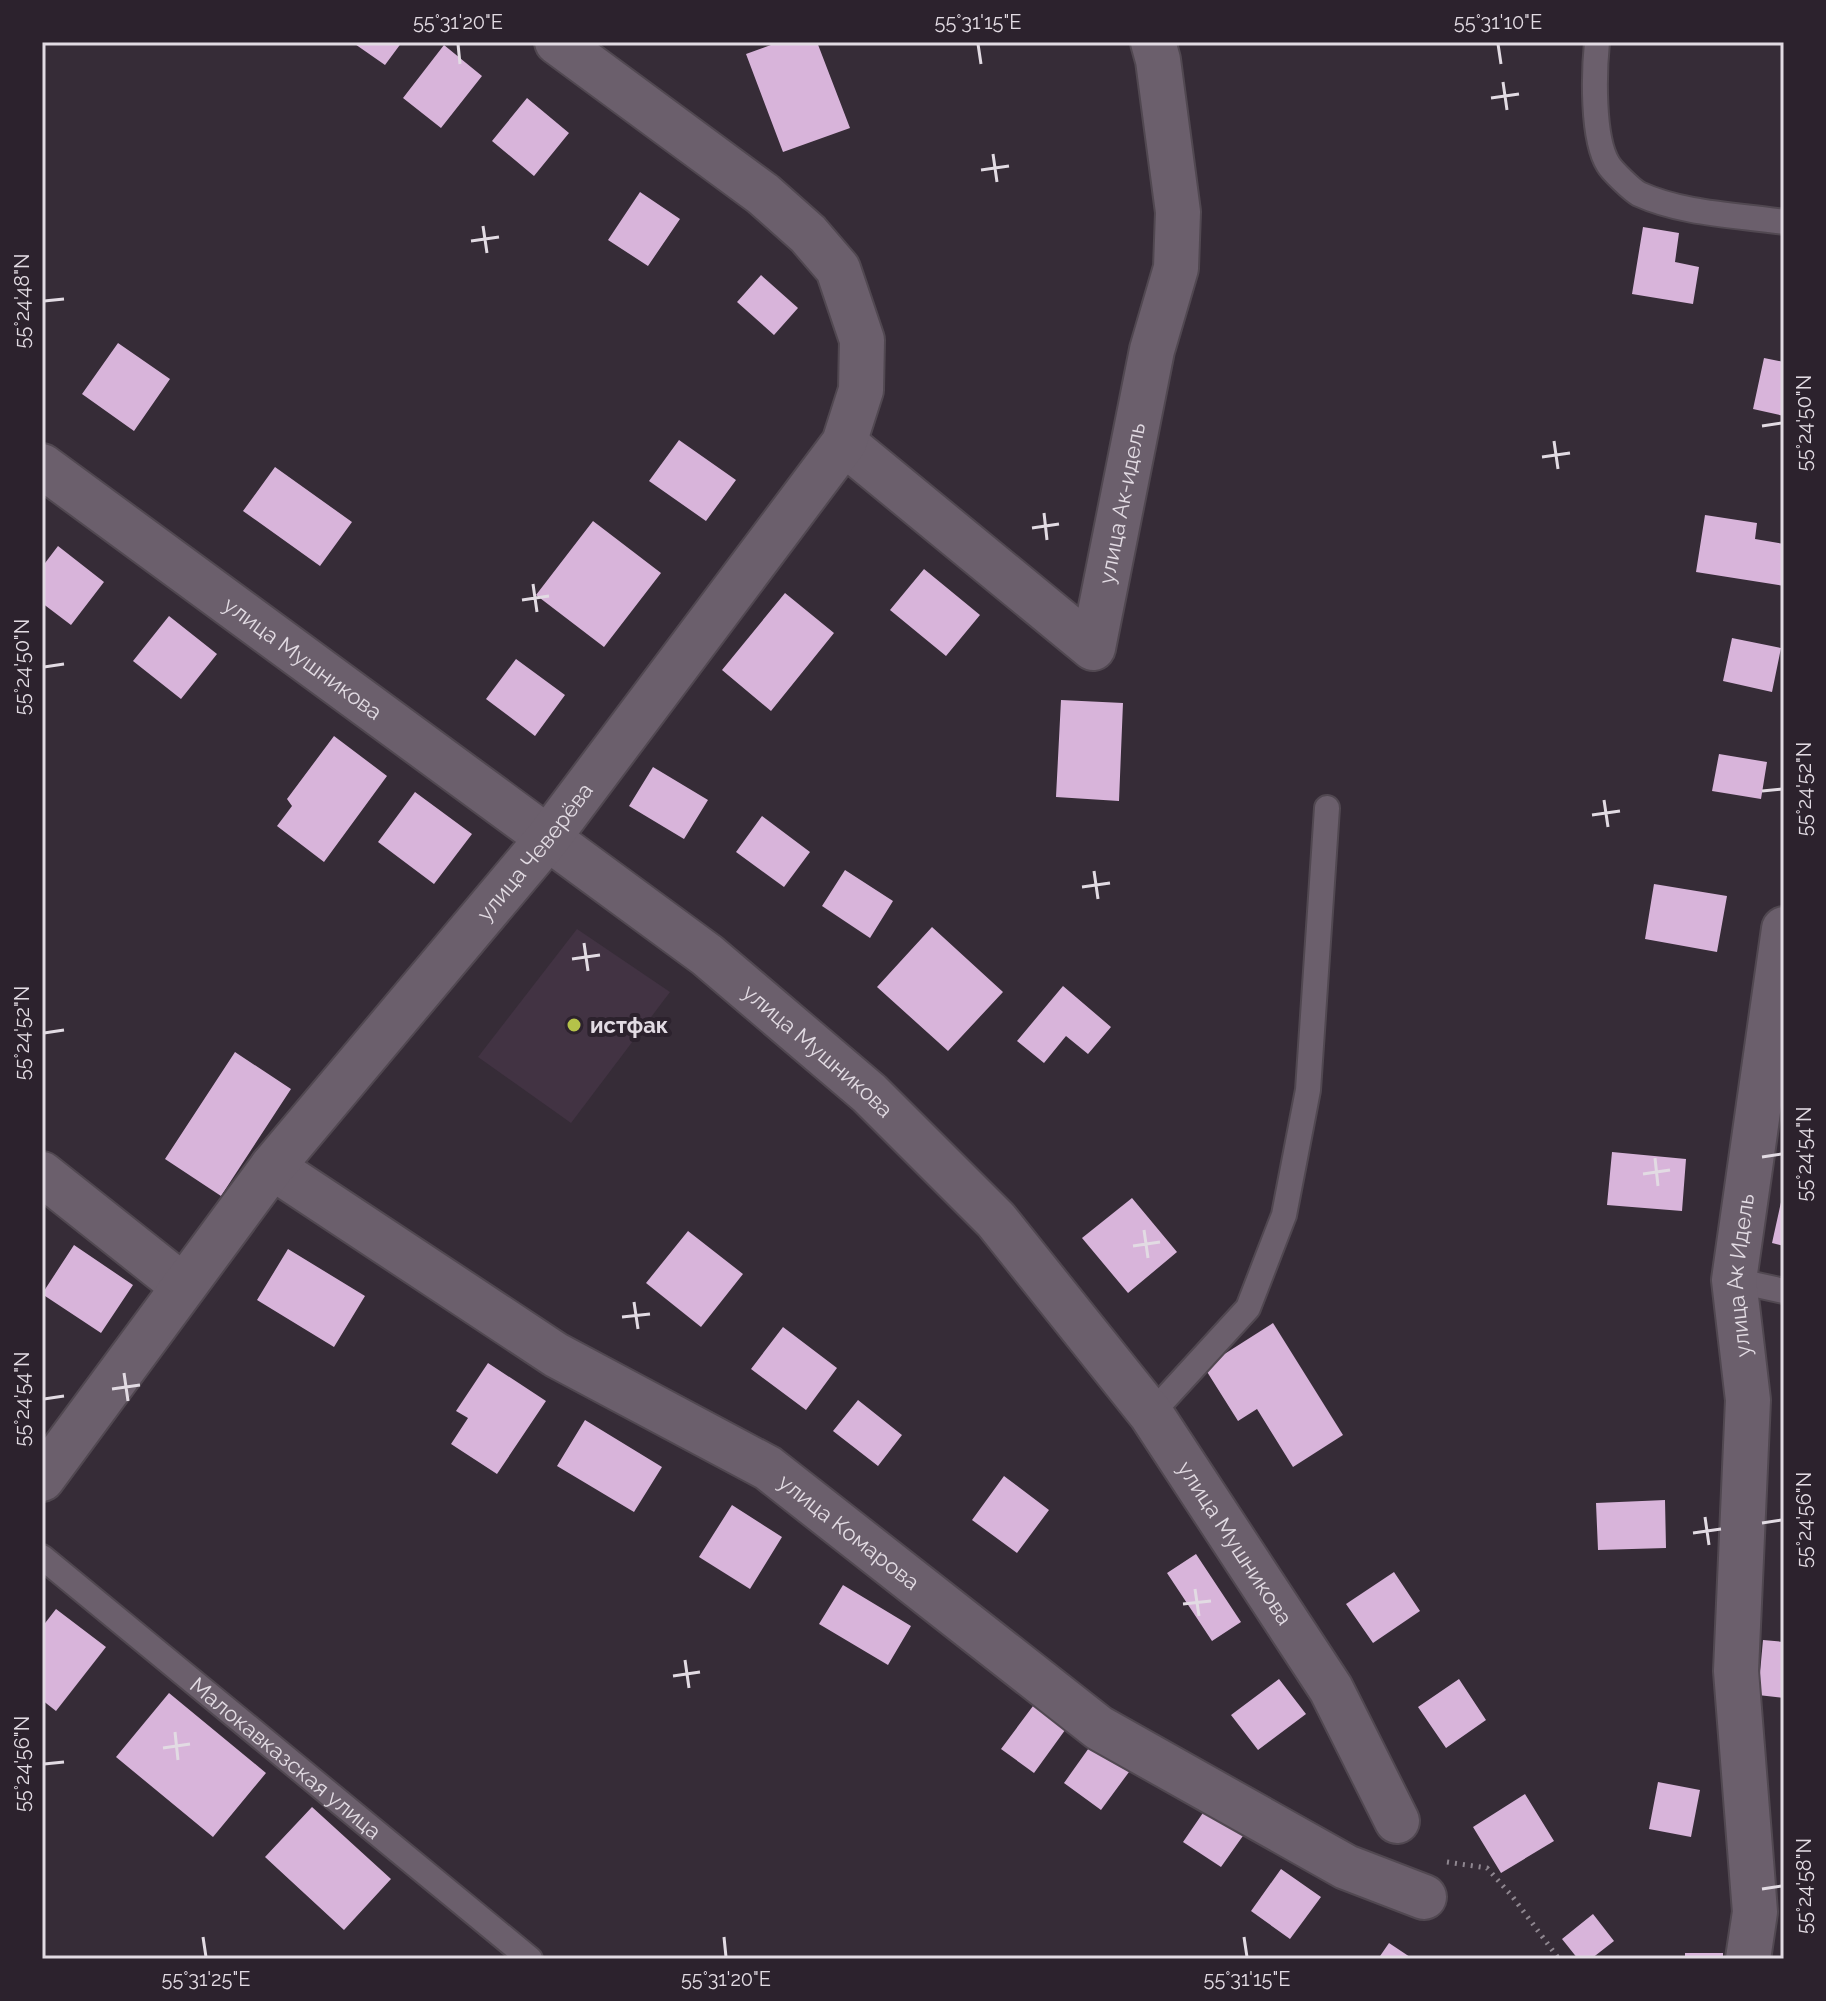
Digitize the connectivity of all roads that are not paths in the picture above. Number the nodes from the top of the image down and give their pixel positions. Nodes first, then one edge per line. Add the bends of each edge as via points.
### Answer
1 (557, 42) edge
2 (1153, 42) edge
3 (1597, 42) edge
4 (1784, 222) edge
5 (844, 443) junction
6 (42, 466) edge
7 (1327, 808) dead end
8 (548, 838) junction
9 (1784, 929) edge
10 (272, 1167) junction
11 (42, 1174) edge
12 (1734, 1280) junction
13 (183, 1286) junction
14 (1784, 1291) edge
15 (1151, 1414) junction
16 (42, 1479) edge
17 (42, 1557) edge
18 (1397, 1821) dead end
19 (1424, 1897) road end
20 (530, 1959) edge
21 (1748, 1959) edge

1 - 5 street, улица Чеверёва via 763,194 838,269 862,340 861,390
2 - 5 street, улица Ак-идель via 1178,212 1176,268 1152,350 1093,648
3 - 4 lane via 1599,137 1608,164 1636,193 1681,207
5 - 8 street, улица Чеверёва
6 - 8 street, улица Мушникова
7 - 15 lane via 1308,1090 1284,1215 1248,1308
8 - 10 street, улица Чеверёва
8 - 15 street, улица Мушникова via 707,955 869,1093 996,1220
9 - 12 street, улица Ак Идель
10 - 13 street, улица Чеверёва
10 - 19 street, улица Комарова via 556,1355 768,1468 1099,1728 1346,1867
11 - 13 street
12 - 14 lane
12 - 21 street, улица Ак Идель via 1748,1400 1736,1671 1755,1912
13 - 16 street, улица Чеверёва
15 - 18 street, улица Мушникова via 1331,1689
17 - 20 lane, Малокавказская улица

